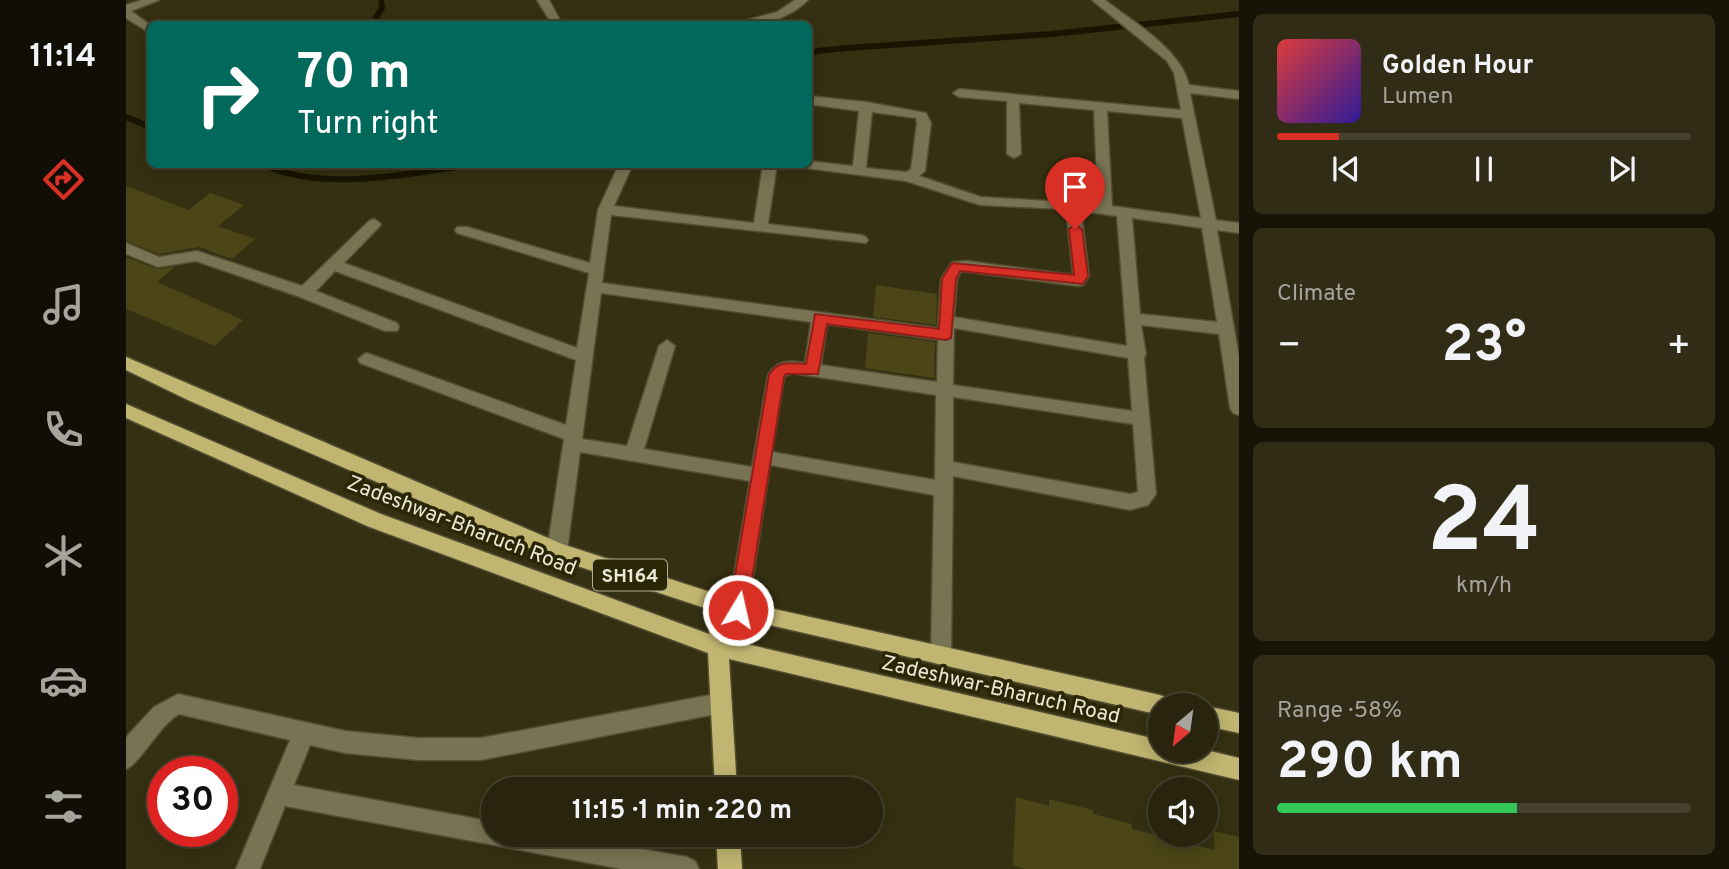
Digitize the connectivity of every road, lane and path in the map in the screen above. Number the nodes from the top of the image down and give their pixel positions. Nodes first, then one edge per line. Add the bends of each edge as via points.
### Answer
1 (153, 0) edge
2 (543, 0) edge
3 (802, 0) edge
4 (1098, 0) edge
5 (126, 11) edge
6 (555, 21) edge
7 (753, 21) edge
8 (147, 28) edge
9 (1183, 88) junction
10 (959, 93) dead end
11 (1239, 95) edge
12 (1013, 97) junction
13 (812, 100) edge
14 (1100, 106) junction
15 (866, 107) junction
16 (1188, 115) junction
17 (1014, 154) dead end
18 (812, 165) edge
19 (624, 168) edge
20 (770, 168) edge
21 (859, 171) junction
22 (908, 177) junction
23 (1073, 205) junction
24 (605, 210) junction
25 (1105, 210) junction
26 (1124, 212) junction
27 (1209, 223) junction
28 (374, 225) dead end
29 (1239, 228) edge
30 (760, 229) junction
31 (461, 230) dead end
32 (861, 240) dead end
33 (126, 248) edge
34 (333, 265) junction
35 (597, 270) junction
36 (594, 287) junction
37 (305, 293) junction
38 (820, 318) junction
39 (1134, 319) junction
40 (391, 327) dead end
41 (946, 328) junction
42 (1226, 328) junction
43 (667, 346) dead end
44 (1138, 354) junction
45 (584, 357) junction
46 (366, 359) dead end
47 (126, 363) edge
48 (812, 370) junction
49 (944, 390) junction
50 (1239, 408) edge
51 (126, 411) edge
52 (1142, 419) junction
53 (573, 439) junction
54 (634, 454) junction
55 (763, 457) junction
56 (942, 467) junction
57 (760, 476) junction
58 (942, 489) junction
59 (558, 551) junction
60 (730, 607) junction
61 (718, 648) junction
62 (941, 656) junction
63 (1148, 702) edge
64 (721, 703) junction
65 (1218, 719) edge
66 (1239, 723) edge
67 (304, 733) junction
68 (126, 758) edge
69 (1239, 769) edge
70 (725, 777) edge
71 (279, 794) junction
72 (481, 832) edge
73 (566, 847) edge
74 (729, 847) edge
75 (248, 869) edge
76 (687, 869) edge
77 (730, 869) edge

1 - 5 street
2 - 6 street
3 - 7 street via 781,15
4 - 9 street via 1172,60
5 - 8 street
9 - 11 street
9 - 16 street
10 - 12 street
12 - 14 street
12 - 17 street
13 - 15 street
14 - 16 street
14 - 25 street
15 - 21 street
15 - 22 street via 915,114 924,120 918,171
16 - 27 street
18 - 21 street
19 - 24 street
20 - 30 street
21 - 22 street
22 - 23 street via 980,201
23 - 25 street
23 - 41 street via 1078,281 957,266 949,279
24 - 30 street
24 - 35 street
25 - 26 street
26 - 27 street
26 - 39 street
27 - 29 street
27 - 42 street
28 - 34 street
30 - 32 street
31 - 35 street
33 - 37 street via 158,262 197,256
34 - 37 street
34 - 45 street
35 - 36 street
36 - 38 street
36 - 45 street
37 - 40 street
38 - 41 street
38 - 48 street
39 - 42 street
39 - 44 street
41 - 44 street
41 - 49 street
42 - 50 street
43 - 54 street
44 - 52 street
45 - 53 street
46 - 53 street
47 - 59 main road, Zadeshwar-Bharuch Road / SH164
48 - 49 street
48 - 55 street via 783,368 776,375
49 - 52 street
49 - 56 street
51 - 61 main road, Zadeshwar-Bharuch Road / SH164 via 374,520
52 - 56 street via 1147,494 1141,500 1130,502
53 - 54 street
53 - 59 street
54 - 57 street
55 - 57 street
55 - 58 street
56 - 58 street
57 - 60 street
58 - 62 street
59 - 60 main road, Zadeshwar-Bharuch Road / SH164
60 - 61 main road
60 - 62 main road, Zadeshwar-Bharuch Road / SH164
61 - 64 main road
61 - 69 main road, Zadeshwar-Bharuch Road / SH164
62 - 63 main road, Zadeshwar-Bharuch Road / SH164
64 - 67 street via 481,749 419,749
64 - 70 main road
65 - 66 main road
67 - 68 street via 178,704 162,711
67 - 71 street
71 - 72 street
71 - 75 street
73 - 76 street
74 - 77 main road

